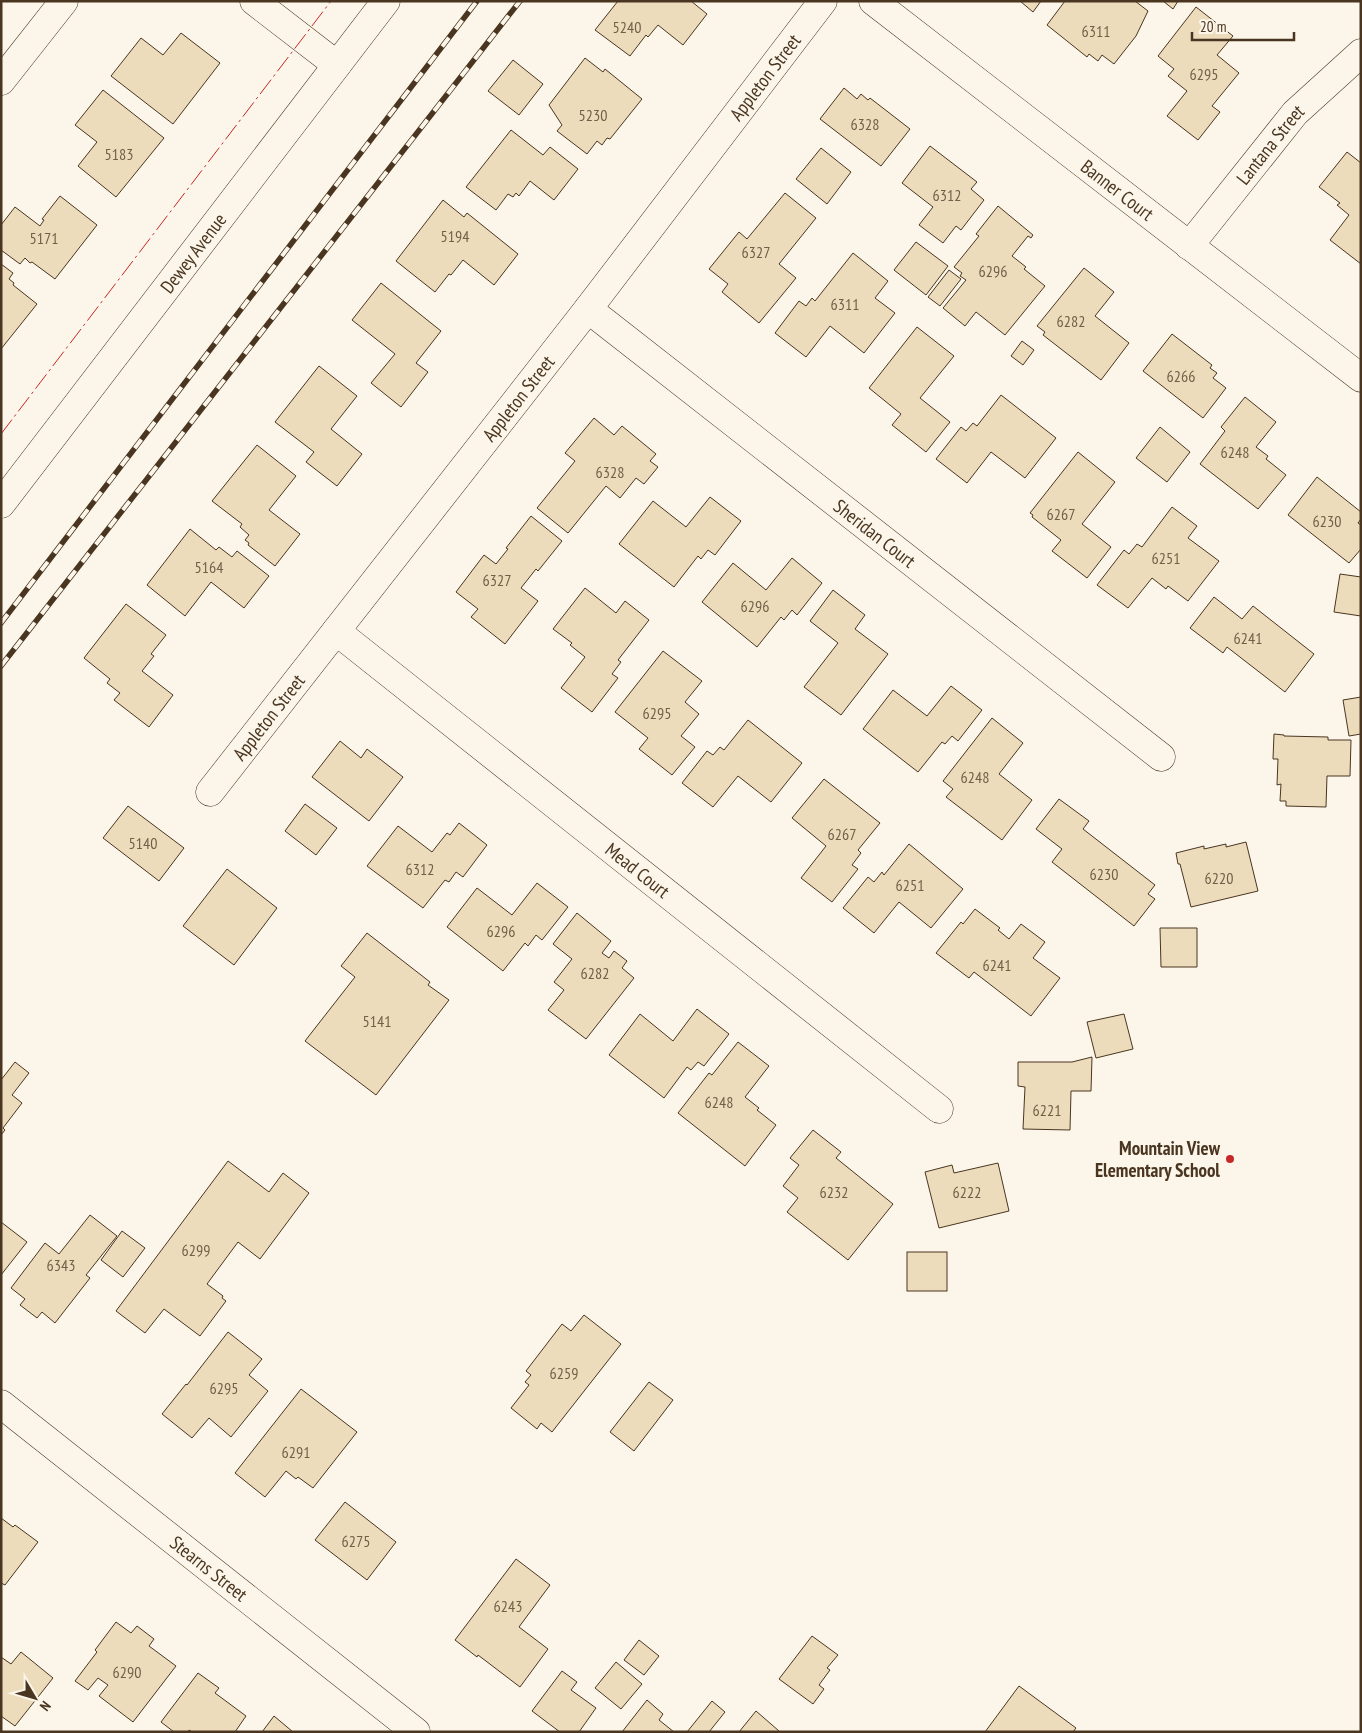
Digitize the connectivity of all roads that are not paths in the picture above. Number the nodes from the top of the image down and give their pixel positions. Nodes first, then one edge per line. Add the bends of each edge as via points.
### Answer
1 (64, 1) edge
2 (254, 1) edge
3 (386, 1) edge
4 (823, 1) edge
5 (873, 1) edge
6 (1361, 53) edge
7 (338, 65) junction
8 (1, 81) edge
9 (1189, 246) junction
10 (588, 309) junction
11 (1361, 378) edge
12 (1, 504) edge
13 (336, 631) junction
14 (1161, 757) dead end
15 (210, 792) dead end
16 (939, 1109) dead end
17 (1, 1404) edge
18 (416, 1732) edge

1 - 8 street
2 - 7 street
3 - 7 street, Dewey Avenue
4 - 10 street, Appleton Street
5 - 9 street, Banner Court
6 - 9 street, Lantana Street via 1296,113
7 - 12 street, Dewey Avenue
9 - 11 street, Banner Court
10 - 13 street, Appleton Street
10 - 14 street, Sheridan Court
13 - 15 street, Appleton Street
13 - 16 street, Mead Court
17 - 18 street, Stearns Street

